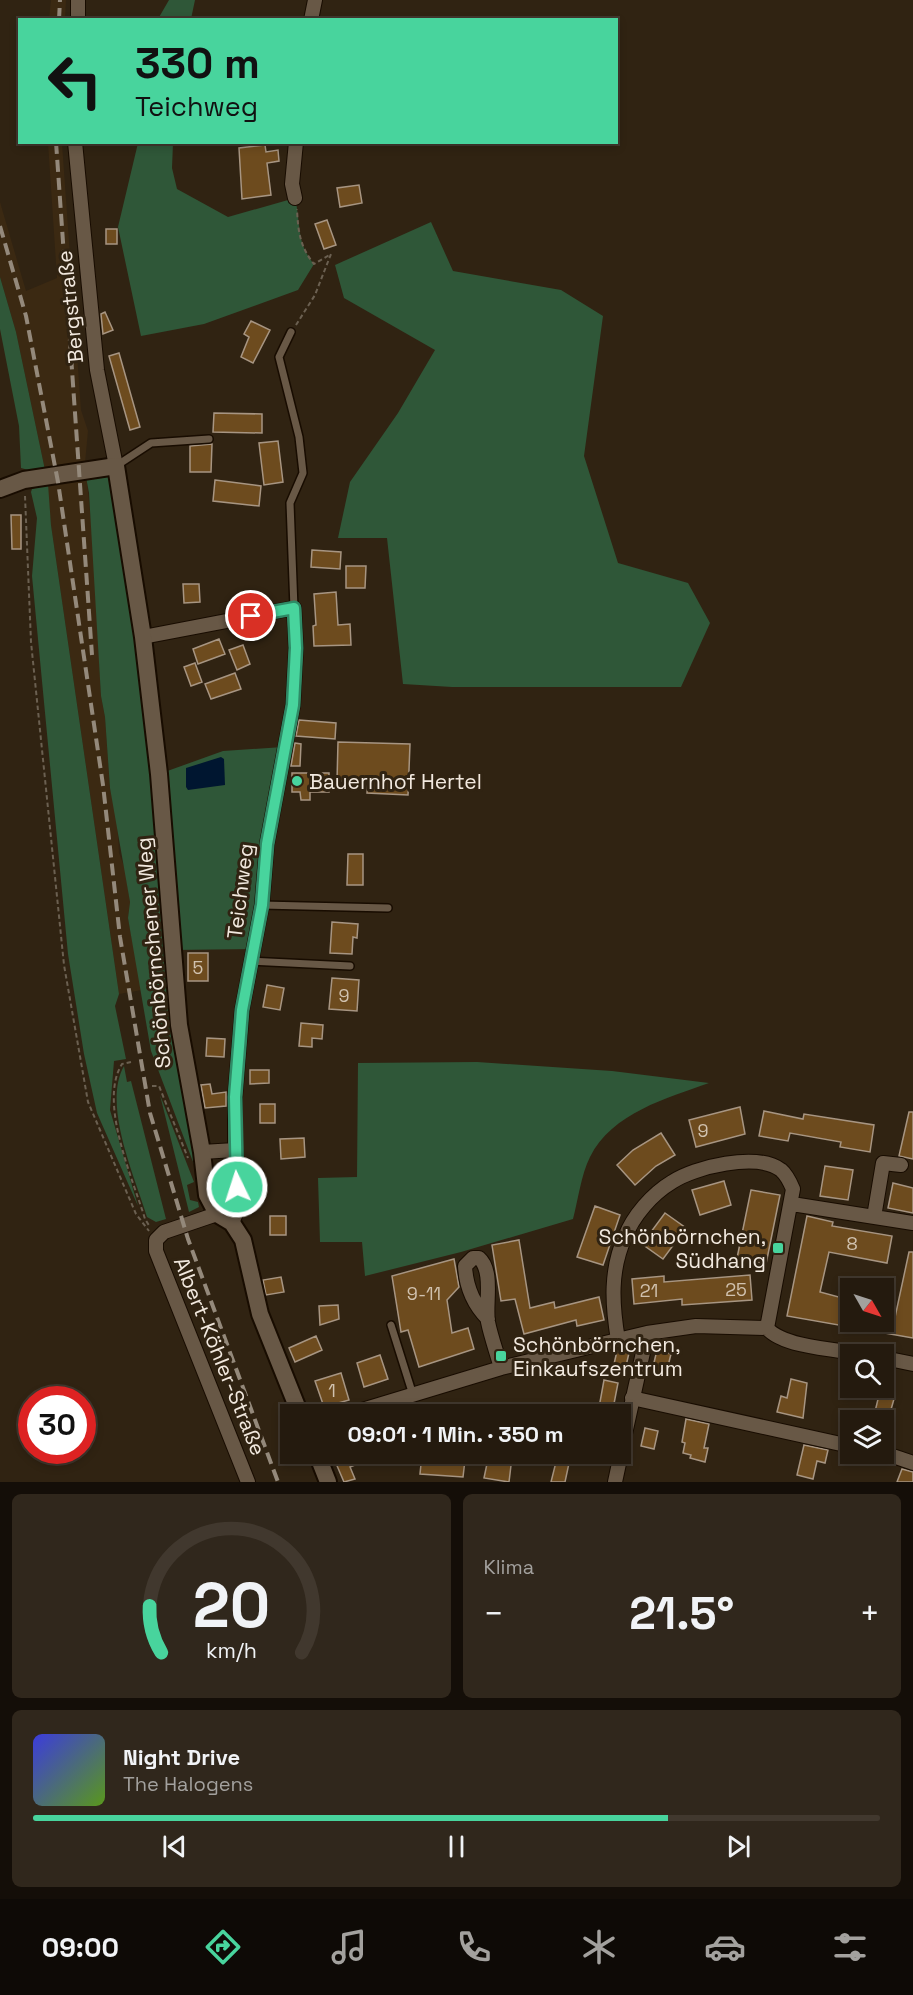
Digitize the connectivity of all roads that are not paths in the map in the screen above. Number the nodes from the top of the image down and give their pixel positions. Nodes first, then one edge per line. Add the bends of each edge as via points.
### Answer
1 (78, 0) edge
2 (315, 0) edge
3 (78, 18) edge
4 (311, 18) edge
5 (75, 144) edge
6 (296, 144) edge
7 (294, 191) road end
8 (291, 332) road end
9 (209, 439) dead end
10 (116, 466) junction
11 (0, 489) edge
12 (294, 608) junction
13 (143, 637) junction
14 (262, 905) junction
15 (388, 908) dead end
16 (251, 961) junction
17 (350, 966) dead end
18 (235, 1150) junction
19 (196, 1156) junction
20 (901, 1166) dead end
21 (792, 1204) junction
22 (217, 1214) junction
23 (874, 1216) junction
24 (913, 1222) edge
25 (232, 1223) junction
26 (488, 1319) dead end
27 (392, 1325) dead end
28 (768, 1328) junction
29 (618, 1340) junction
30 (644, 1348) dead end
31 (840, 1350) edge
32 (894, 1360) edge
33 (913, 1364) edge
34 (501, 1368) junction
35 (413, 1395) junction
36 (632, 1398) junction
37 (296, 1404) edge
38 (382, 1404) edge
39 (631, 1404) edge
40 (840, 1444) edge
41 (894, 1456) edge
42 (913, 1463) edge
43 (320, 1464) edge
44 (619, 1464) edge
45 (248, 1482) edge
46 (328, 1482) edge
47 (615, 1482) edge

1 - 3 street
2 - 4 street
5 - 10 street, Bergstraße via 97,370
6 - 7 street
8 - 12 lane via 279,357 299,437 303,473 290,503
9 - 10 lane via 151,443
10 - 11 street via 24,480
10 - 13 street, Schönbörnchener Weg
12 - 13 street
12 - 14 street, Teichweg via 293,705 267,844
13 - 19 street, Schönbörnchener Weg via 159,774 179,1024
14 - 15 lane
14 - 16 street, Teichweg
16 - 17 lane
16 - 18 street, Teichweg via 242,1010
18 - 19 street
18 - 25 street, Teichweg via 239,1206
19 - 22 street, Schönbörnchener Weg
20 - 23 street via 883,1163
21 - 23 street
21 - 28 street
21 - 29 street via 794,1189 788,1178 779,1169 765,1165 713,1165 670,1182 637,1215 618,1255 613,1279
22 - 25 street
22 - 45 street, Albert-Köhler-Straße via 164,1232 156,1240 156,1251
23 - 24 street
25 - 37 street via 243,1240 264,1324
26 - 34 street
27 - 35 lane
28 - 29 street via 696,1326
28 - 31 street via 784,1340
29 - 34 street
30 - 36 street
32 - 33 street
34 - 35 street
35 - 38 street
36 - 39 street
36 - 40 street
41 - 42 street
43 - 46 street
44 - 47 street

